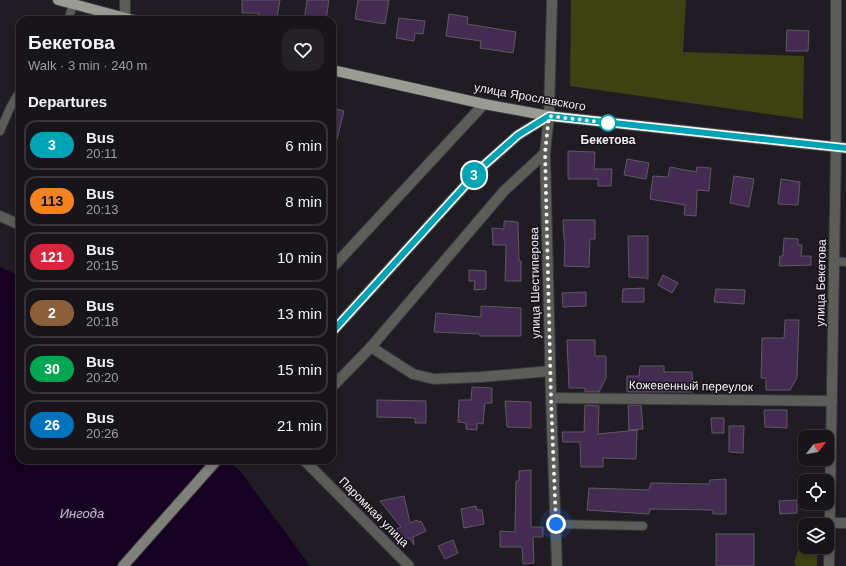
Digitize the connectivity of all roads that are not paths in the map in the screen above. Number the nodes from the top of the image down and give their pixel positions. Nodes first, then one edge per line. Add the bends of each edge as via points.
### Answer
1 (58, 0) edge
2 (125, 0) edge
3 (552, 0) edge
4 (836, 0) edge
5 (73, 5) junction
6 (69, 16) edge
7 (117, 16) edge
8 (128, 16) edge
9 (336, 71) edge
10 (16, 97) edge
11 (484, 104) junction
12 (549, 116) junction
13 (0, 131) edge
14 (841, 148) edge
15 (545, 153) junction
16 (0, 216) edge
17 (16, 223) edge
18 (834, 261) junction
19 (846, 262) edge
20 (336, 264) edge
21 (336, 328) edge
22 (371, 348) junction
23 (550, 371) junction
24 (336, 383) edge
25 (551, 398) junction
26 (832, 401) junction
27 (214, 464) edge
28 (308, 464) edge
29 (829, 518) edge
30 (834, 523) edge
31 (846, 523) edge
32 (556, 524) junction
33 (643, 526) dead end
34 (829, 554) edge
35 (123, 566) edge
36 (409, 566) edge
37 (557, 566) edge
38 (829, 566) edge

1 - 5 main road
2 - 8 street
3 - 12 street, улица Шестиперова
4 - 14 street, улица Бекетова
5 - 6 lane
5 - 7 main road
9 - 11 main road, улица Ярославского
10 - 13 lane
11 - 12 main road, улица Ярославского
11 - 20 street
12 - 14 main road, улица Ярославского
12 - 15 street, улица Шестиперова
12 - 21 street via 518,135 482,167
14 - 18 street, улица Бекетова
15 - 22 street via 504,191
15 - 23 street, улица Шестиперова
16 - 17 street
18 - 19 lane
18 - 26 street, улица Бекетова
22 - 23 street via 413,374 434,379 481,378
22 - 24 street
23 - 25 street, улица Шестиперова
25 - 26 street, Кожевенный переулок
25 - 32 street, улица Шестиперова
26 - 29 street, улица Бекетова
27 - 35 street
28 - 36 street, Паромная улица
30 - 31 street
32 - 33 lane
32 - 37 street, улица Шестиперова
34 - 38 street, улица Бекетова

